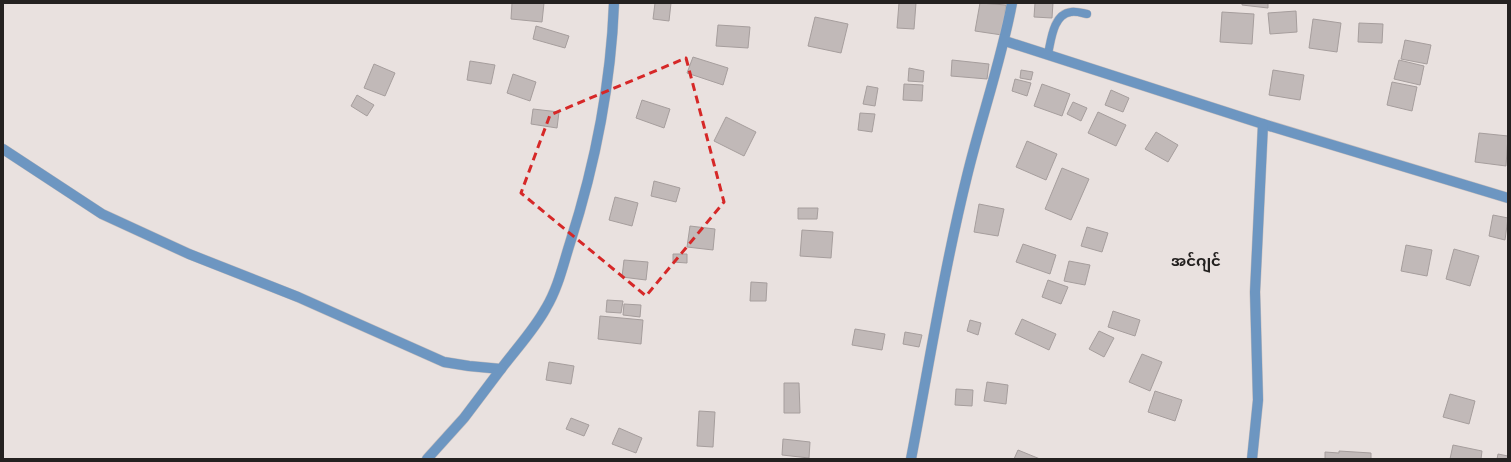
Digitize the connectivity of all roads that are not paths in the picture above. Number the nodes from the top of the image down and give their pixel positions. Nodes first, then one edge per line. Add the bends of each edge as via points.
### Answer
1 (614, 3) edge
2 (1012, 3) edge
3 (1087, 14) dead end
4 (1005, 41) junction
5 (1048, 54) junction
6 (1263, 124) junction
7 (3, 149) edge
8 (1508, 198) edge
9 (501, 369) junction
10 (427, 459) edge
11 (912, 459) edge
12 (1252, 459) edge

1 - 9 street via 613,44 604,109 579,215 546,309
2 - 4 street
3 - 5 lane via 1071,12 1062,16 1055,26
4 - 5 street
4 - 11 street via 967,174 954,232
5 - 6 street
6 - 8 street
6 - 12 street via 1254,292 1258,400
7 - 9 street via 102,214 189,254 298,297 444,362
9 - 10 street via 464,418

